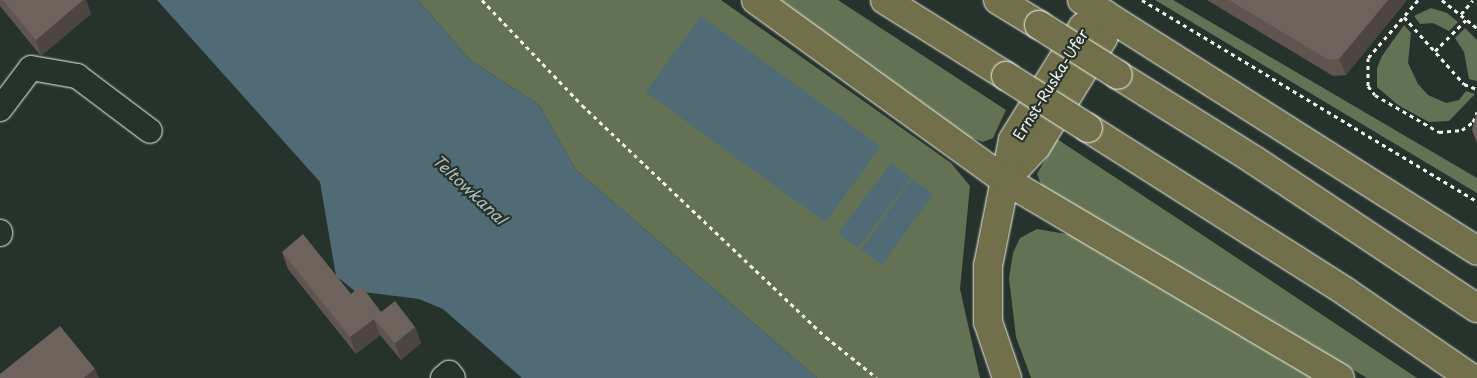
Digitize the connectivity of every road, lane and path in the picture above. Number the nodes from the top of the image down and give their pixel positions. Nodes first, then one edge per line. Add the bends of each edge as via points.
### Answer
1 (482, 0) edge
2 (756, 0) edge
3 (885, 0) edge
4 (998, 0) edge
5 (1142, 0) edge
6 (1417, 0) edge
7 (1442, 0) edge
8 (1473, 0) edge
9 (1093, 7) edge
10 (1461, 14) junction
11 (1404, 17) junction
12 (1467, 20) junction
13 (1477, 28) edge
14 (1435, 51) junction
15 (1477, 89) edge
16 (0, 109) edge
17 (1477, 112) edge
18 (150, 131) dead end
19 (1005, 180) junction
20 (1477, 201) edge
21 (1477, 251) edge
22 (1477, 308) edge
23 (443, 378) edge
24 (453, 378) edge
25 (877, 378) edge
26 (1007, 378) edge
27 (1340, 378) edge
28 (1470, 378) edge

1 - 25 path via 582,105 826,337
2 - 19 main road
3 - 28 main road, bridge via 1346,292
4 - 22 main road, bridge via 1262,165
5 - 20 path
6 - 11 path
7 - 10 path
8 - 10 path
9 - 19 main road, Ernst-Ruska-Ufer via 1104,38 1036,147
9 - 21 main road
10 - 12 path
11 - 14 path
11 - 17 path via 1368,58 1368,86 1374,95 1440,132 1462,130 1473,122
12 - 13 path
12 - 14 path
14 - 15 path via 1464,84
16 - 18 lane via 31,68 77,76
19 - 26 main road via 988,266 988,322
19 - 27 main road
23 - 24 lane via 449,373

